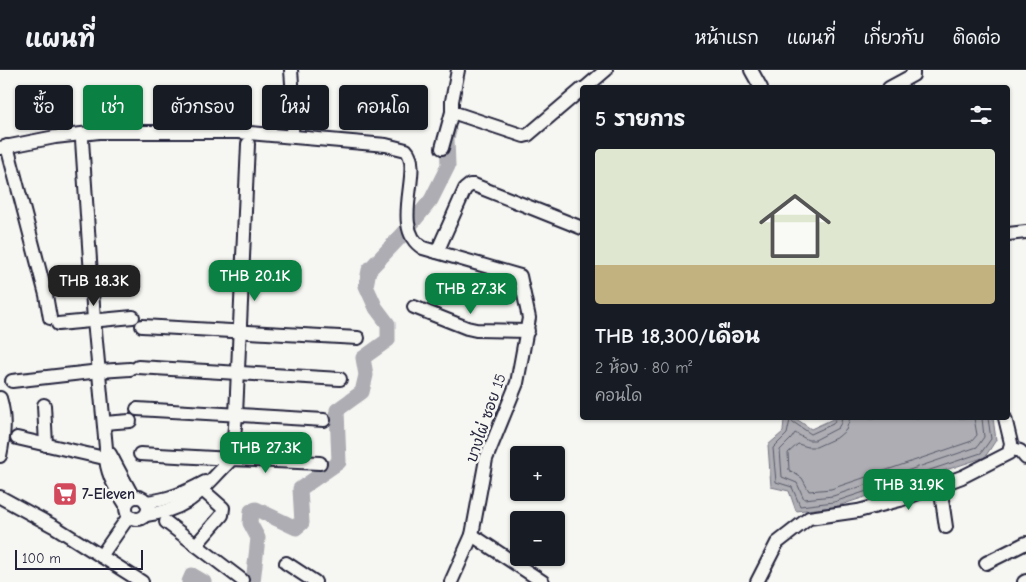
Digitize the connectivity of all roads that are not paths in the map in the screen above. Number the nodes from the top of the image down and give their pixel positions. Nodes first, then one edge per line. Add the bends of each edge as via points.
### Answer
1 (291, 70) edge
2 (458, 70) edge
3 (606, 70) edge
4 (751, 70) edge
5 (913, 70) edge
6 (588, 85) edge
7 (759, 85) edge
8 (894, 85) edge
9 (580, 91) edge
10 (456, 114) junction
11 (292, 136) junction
12 (82, 140) dead end
13 (248, 144) dead end
14 (3, 147) edge
15 (442, 148) dead end
16 (580, 227) edge
17 (1026, 232) edge
18 (1010, 234) edge
19 (437, 252) junction
20 (414, 307) dead end
21 (133, 317) dead end
22 (94, 320) junction
23 (142, 326) dead end
24 (528, 331) junction
25 (240, 332) junction
26 (358, 338) dead end
27 (100, 371) junction
28 (238, 373) junction
29 (340, 378) dead end
30 (12, 381) dead end
31 (0, 398) edge
32 (44, 406) dead end
33 (137, 409) dead end
34 (236, 415) junction
35 (324, 420) dead end
36 (1005, 420) edge
37 (130, 421) dead end
38 (104, 422) junction
39 (16, 438) dead end
40 (46, 445) junction
41 (1010, 448) junction
42 (140, 454) dead end
43 (0, 456) edge
44 (108, 456) junction
45 (1026, 458) edge
46 (232, 459) junction
47 (320, 463) dead end
48 (203, 486) junction
49 (940, 486) junction
50 (0, 497) edge
51 (146, 502) junction
52 (129, 506) junction
53 (146, 515) junction
54 (166, 522) dead end
55 (946, 527) dead end
56 (472, 535) junction
57 (1026, 542) edge
58 (196, 545) junction
59 (101, 556) junction
60 (986, 563) dead end
61 (286, 564) dead end
62 (242, 580) dead end
63 (142, 582) edge
64 (314, 582) edge
65 (451, 582) edge
66 (543, 582) edge
67 (757, 582) edge

1 - 11 street
2 - 10 street via 452,101
3 - 6 street
4 - 7 street
5 - 8 street via 913,75
9 - 10 street via 528,135
10 - 15 street
11 - 14 street via 238,132 99,132
11 - 19 street, บางไผ่ ซอย 15 via 386,145 406,150 412,159 407,219 414,240 423,248
12 - 22 street
13 - 25 street
14 - 22 street via 54,321
16 - 19 street via 470,185 465,189
17 - 18 street
19 - 24 street, บางไผ่ ซอย 15 via 520,276 527,306
20 - 24 street via 466,328
21 - 22 street
22 - 27 street
23 - 25 street
24 - 56 street, บางไผ่ ซอย 15 via 514,392 486,459
25 - 26 street
25 - 28 street
27 - 28 street via 134,368
27 - 30 street
27 - 38 street
28 - 29 street
28 - 34 street
31 - 43 street via 4,416
32 - 40 street
33 - 34 street
34 - 35 street
34 - 46 street
36 - 41 street
37 - 38 street
38 - 44 street
39 - 40 street
40 - 44 street
41 - 45 street via 1020,451
41 - 49 street via 1009,453 991,463
42 - 46 street
44 - 52 street via 112,483
46 - 47 street
46 - 48 street
48 - 51 street via 177,496
48 - 53 street via 184,504
48 - 58 street via 221,504 223,511
49 - 55 street
49 - 67 street via 858,511 809,518 776,543
50 - 59 street
51 - 52 street via 143,498
51 - 53 street
52 - 53 street via 137,519
52 - 59 street
54 - 58 street
56 - 65 street, บางไผ่ ซอย 15
56 - 66 street
57 - 60 street
58 - 62 street
59 - 63 street
61 - 64 street

